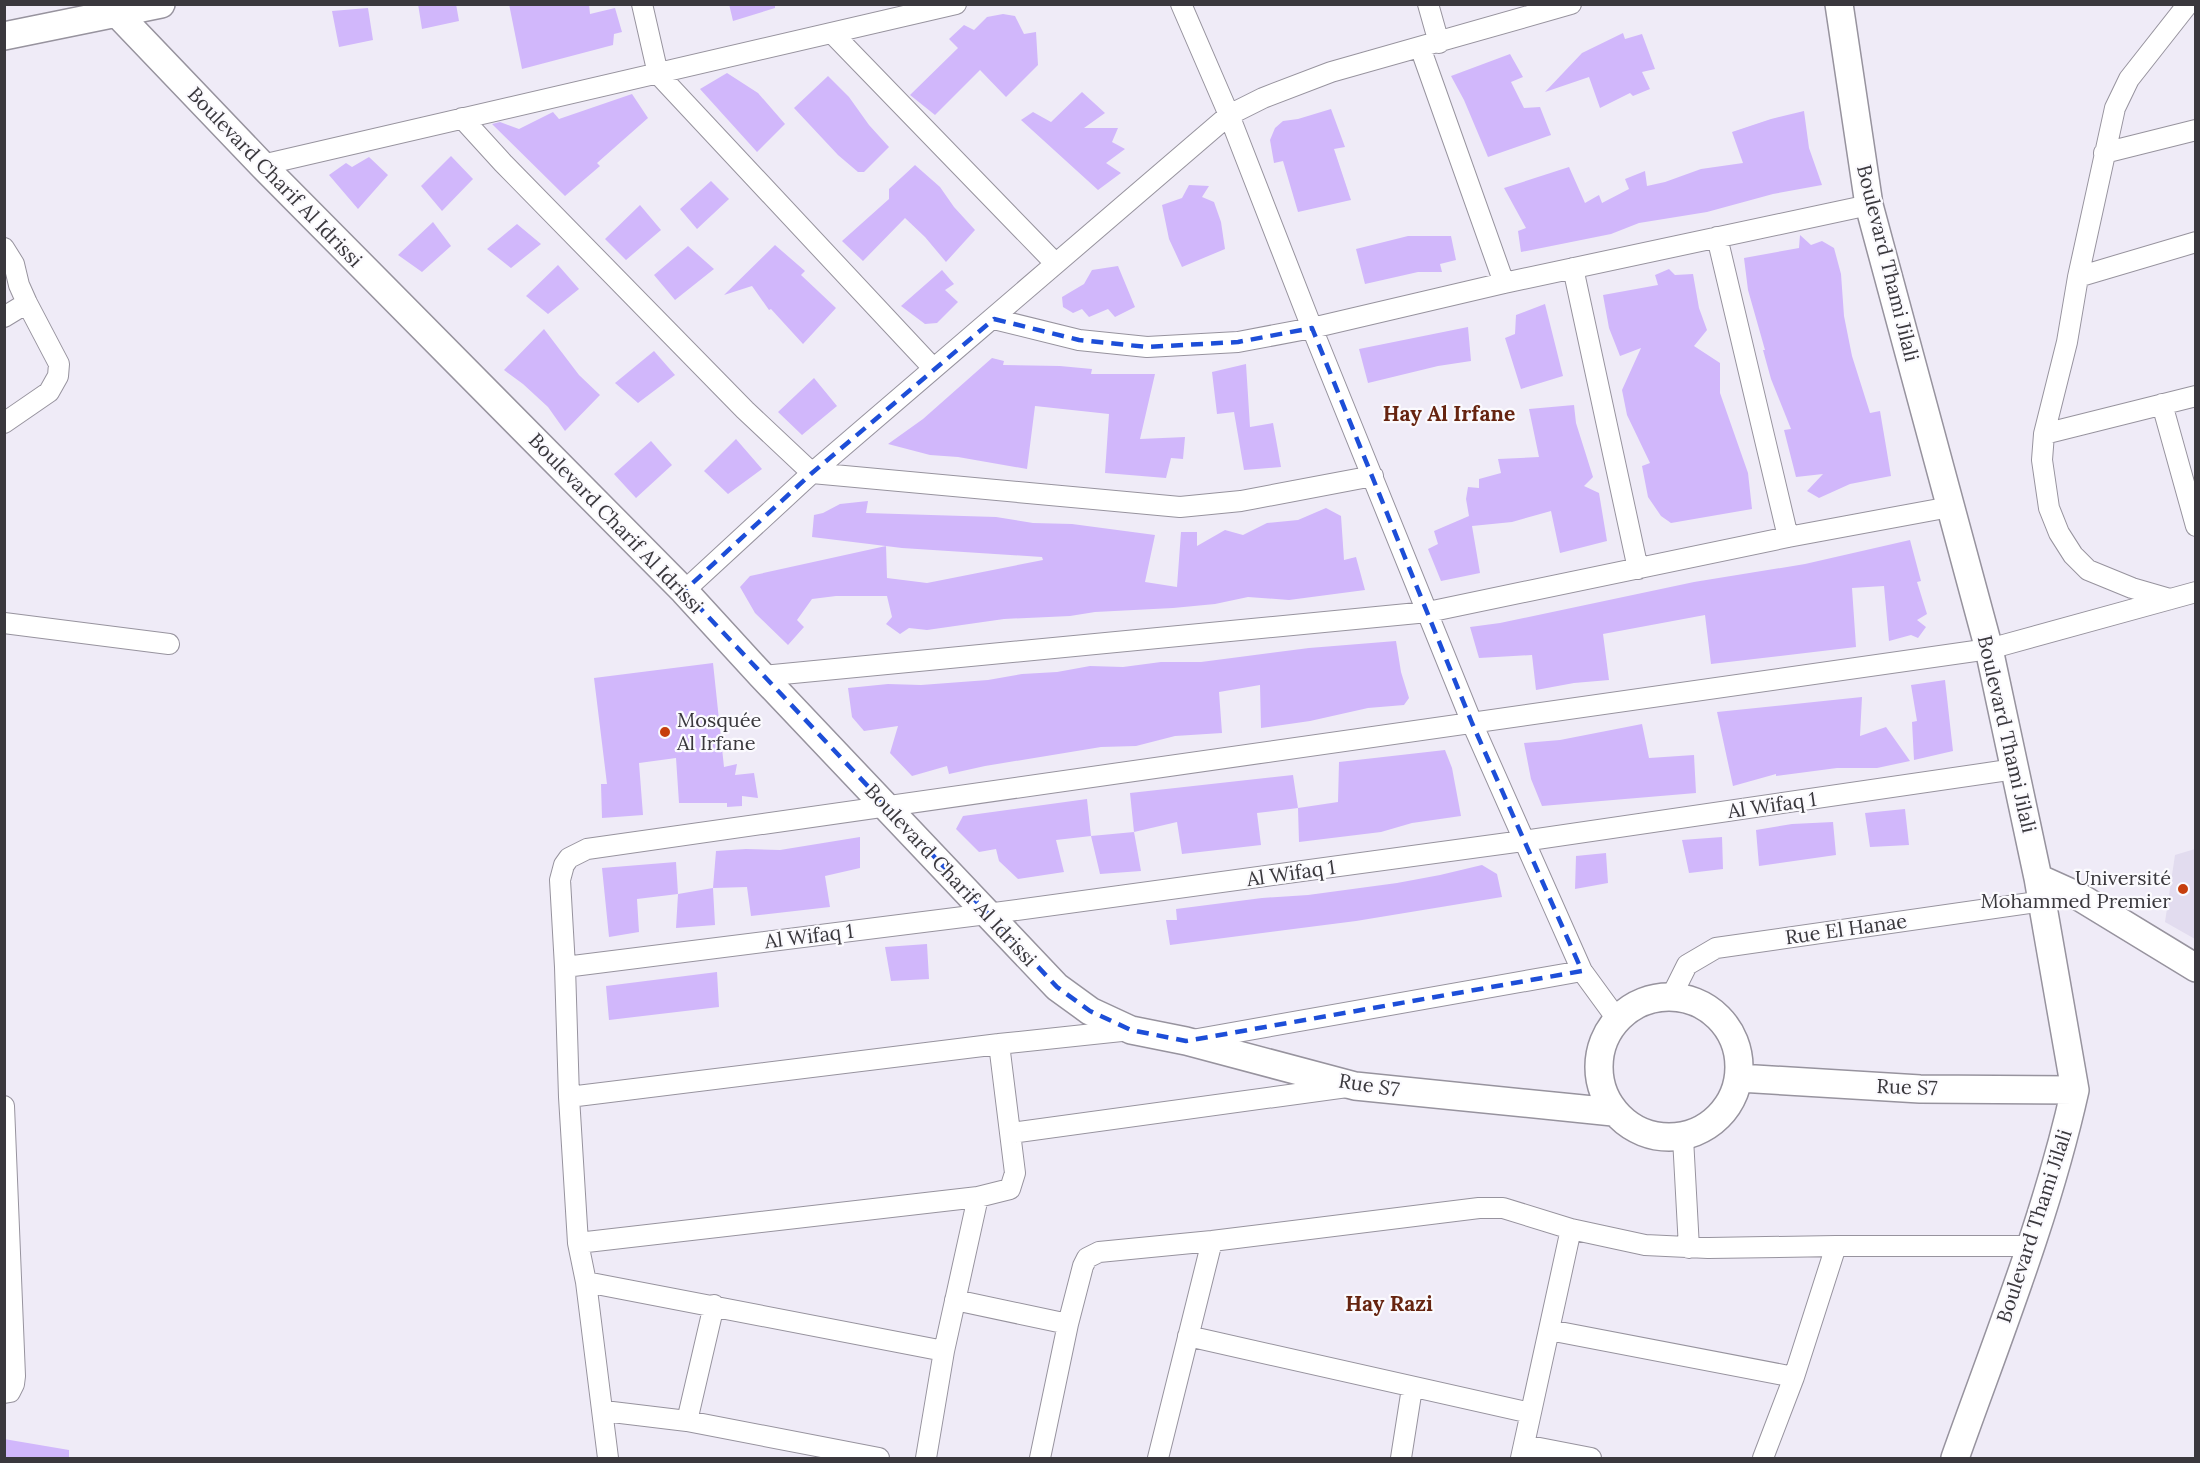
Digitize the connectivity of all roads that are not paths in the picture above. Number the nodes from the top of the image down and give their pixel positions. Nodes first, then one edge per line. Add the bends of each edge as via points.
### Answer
1 (160, 4) edge
2 (642, 4) edge
3 (956, 4) edge
4 (1182, 4) edge
5 (1428, 4) edge
6 (1571, 4) edge
7 (1839, 4) edge
8 (2188, 4) edge
9 (123, 8) edge
10 (832, 33) junction
11 (4, 36) edge
12 (1429, 45) junction
13 (658, 74) junction
14 (1229, 115) junction
15 (462, 118) junction
16 (2196, 130) edge
17 (2104, 153) junction
18 (262, 165) junction
19 (1869, 205) junction
20 (1717, 237) junction
21 (2196, 242) edge
22 (4, 248) edge
23 (1055, 263) junction
24 (1573, 268) junction
25 (2078, 277) junction
26 (1504, 283) junction
27 (27, 303) junction
28 (4, 317) edge
29 (994, 319) junction
30 (1312, 328) junction
31 (933, 368) junction
32 (2196, 396) edge
33 (2162, 404) junction
34 (4, 423) edge
35 (2044, 434) junction
36 (812, 473) junction
37 (1373, 476) junction
38 (1950, 507) junction
39 (2196, 526) edge
40 (1788, 537) junction
41 (1638, 569) junction
42 (684, 591) junction
43 (2196, 592) edge
44 (2171, 599) junction
45 (1428, 612) junction
46 (4, 623) edge
47 (169, 644) dead end
48 (1989, 649) junction
49 (762, 676) junction
50 (1472, 723) junction
51 (2015, 769) junction
52 (887, 807) junction
53 (1523, 841) junction
54 (2041, 890) junction
55 (987, 914) junction
56 (566, 967) junction
57 (2196, 968) edge
58 (1582, 971) junction
59 (1672, 995) junction
60 (1617, 1019) junction
61 (1131, 1030) junction
62 (1186, 1041) junction
63 (999, 1044) junction
64 (1739, 1078) junction
65 (1355, 1086) junction
66 (2075, 1090) junction
67 (569, 1097) junction
68 (4, 1106) edge
69 (1613, 1112) junction
70 (1011, 1133) junction
71 (1683, 1138) junction
72 (978, 1197) junction
73 (1571, 1229) junction
74 (1212, 1241) junction
75 (578, 1243) junction
76 (1836, 1246) junction
77 (2031, 1246) junction
78 (1689, 1248) junction
79 (586, 1282) junction
80 (8, 1294) edge
81 (955, 1300) junction
82 (714, 1305) junction
83 (1068, 1324) junction
84 (1549, 1330) junction
85 (1188, 1336) junction
86 (944, 1351) junction
87 (1794, 1377) junction
88 (1412, 1388) junction
89 (4, 1394) edge
90 (604, 1411) junction
91 (1530, 1413) junction
92 (687, 1421) junction
93 (1523, 1452) edge
94 (608, 1458) edge
95 (879, 1458) edge
96 (926, 1458) edge
97 (1040, 1458) edge
98 (1158, 1458) edge
99 (1401, 1458) edge
100 (1591, 1458) edge
101 (1763, 1458) edge
102 (1955, 1458) edge

1 - 9 street
2 - 13 street
3 - 10 street
4 - 14 street
5 - 12 street
6 - 12 street
7 - 19 street, Boulevard Thami Jilali
8 - 17 street via 2129,79 2115,108
9 - 11 street
9 - 18 street, Boulevard Charif Al Idrissi
10 - 13 street
10 - 23 street
12 - 14 street via 1331,72
12 - 26 street
13 - 15 street
13 - 31 street
14 - 23 street
14 - 30 street
15 - 18 street
15 - 36 street via 745,410
16 - 17 street
17 - 25 street
18 - 42 street, Boulevard Charif Al Idrissi
19 - 20 street
19 - 38 street, Boulevard Thami Jilali
20 - 24 street
20 - 40 street
21 - 25 street
22 - 27 street via 14,264
23 - 29 street
24 - 26 street
24 - 41 street
25 - 35 street via 2067,342
26 - 30 street
27 - 28 street
27 - 34 street via 59,364 58,376 49,392
29 - 30 street via 1078,340 1147,347 1238,342
29 - 31 street
30 - 37 street
31 - 36 street
32 - 33 street
33 - 35 street
33 - 39 street
35 - 44 street via 2042,460 2049,508 2073,555 2088,570
36 - 37 street via 1179,507 1240,501
36 - 42 street
37 - 45 street
38 - 40 street
38 - 48 street, Boulevard Thami Jilali
40 - 41 street
41 - 45 street
42 - 49 street, Boulevard Charif Al Idrissi
43 - 44 street
44 - 48 street
45 - 49 street
45 - 50 street
46 - 47 street
48 - 50 street
48 - 51 street, Boulevard Thami Jilali
49 - 52 street, Boulevard Charif Al Idrissi
50 - 52 street
50 - 53 street
51 - 53 street, Al Wifaq 1
51 - 54 street, Boulevard Thami Jilali
52 - 55 street, Boulevard Charif Al Idrissi
52 - 56 street via 587,849 569,858 560,880
53 - 55 street, Al Wifaq 1
53 - 58 street
54 - 57 street via 2078,896
54 - 59 street, Rue El Hanae via 1716,948 1687,965
54 - 66 street, Boulevard Thami Jilali
55 - 56 street, Al Wifaq 1
55 - 61 street, Boulevard Charif Al Idrissi via 1057,987 1090,1011
56 - 67 street
58 - 60 street
58 - 62 street
59 - 60 street via 1633,1006
59 - 64 street via 1715,1014 1731,1032
60 - 69 street via 1605,1036 1598,1075
61 - 62 street, Rue S7
61 - 63 street
62 - 65 street, Rue S7
63 - 67 street
63 - 70 street
64 - 66 street, Rue S7 via 1920,1089
64 - 71 street via 1731,1101 1717,1119
65 - 69 street, Rue S7
65 - 70 street
66 - 77 street, Boulevard Thami Jilali
67 - 75 street
68 - 80 street via 9,1199
69 - 71 street via 1630,1127 1652,1136
70 - 72 street via 1015,1173 1010,1189
71 - 78 street
72 - 75 street
72 - 81 street
73 - 74 street via 1503,1208 1479,1208
73 - 78 street via 1645,1245
73 - 84 street
74 - 83 street via 1099,1252 1088,1258
74 - 85 street
75 - 79 street
76 - 77 street
76 - 78 street
76 - 87 street
77 - 102 street, Boulevard Thami Jilali
79 - 82 street
79 - 90 street
80 - 89 street via 15,1376 10,1392
81 - 83 street
81 - 86 street
82 - 86 street
82 - 92 street
83 - 97 street
84 - 87 street
84 - 91 street
85 - 88 street
85 - 98 street
86 - 96 street
87 - 101 street
88 - 91 street
88 - 99 street
90 - 92 street
90 - 94 street
91 - 93 street
92 - 95 street
93 - 100 street

